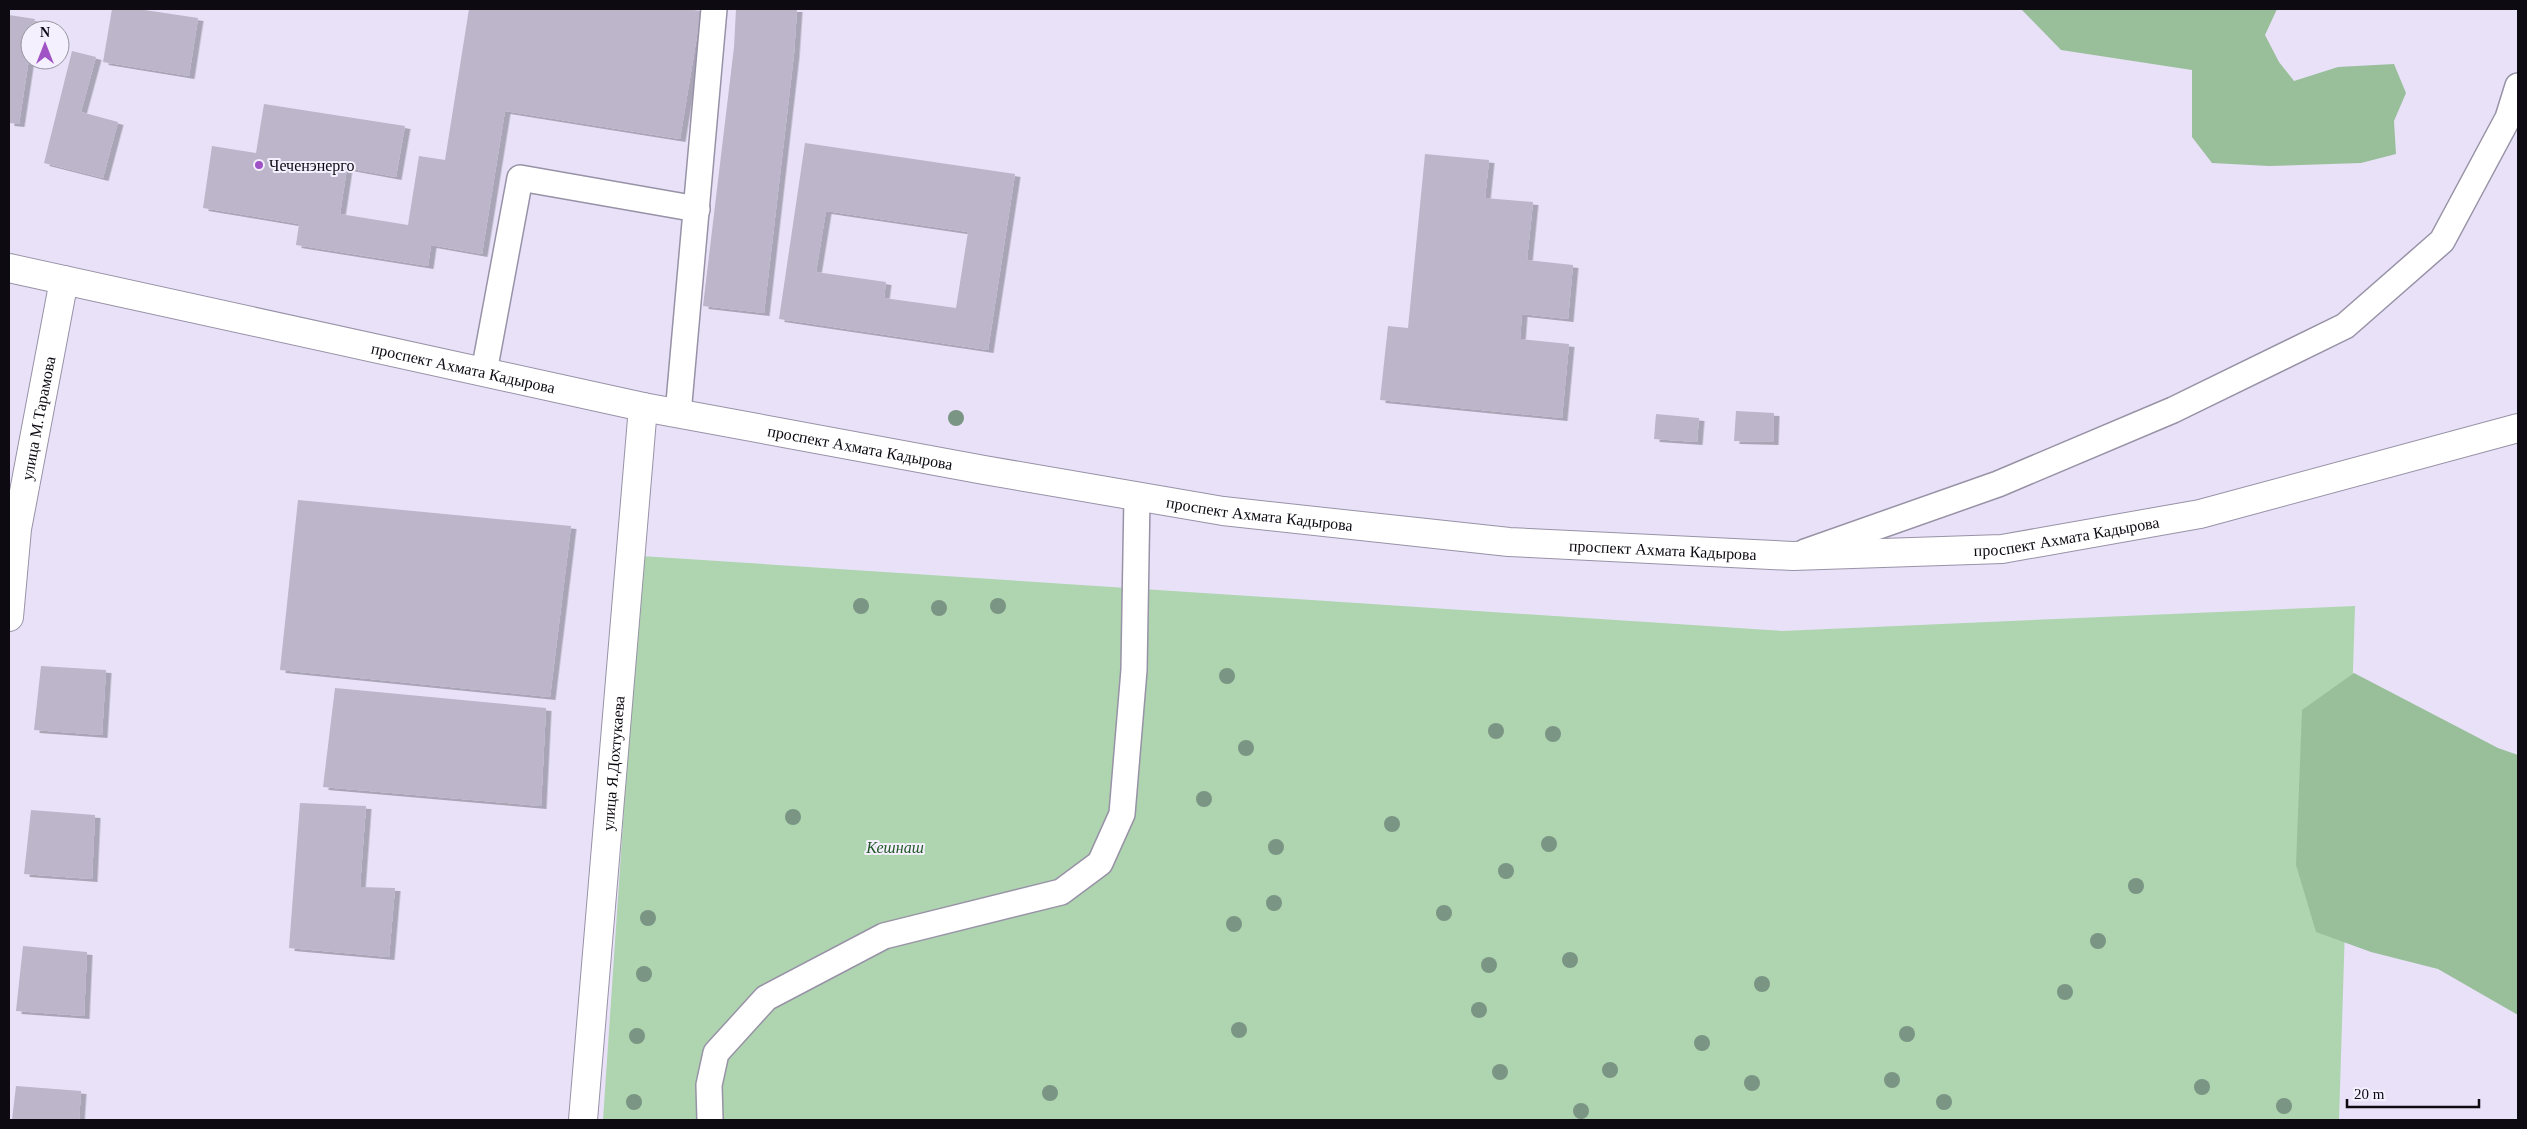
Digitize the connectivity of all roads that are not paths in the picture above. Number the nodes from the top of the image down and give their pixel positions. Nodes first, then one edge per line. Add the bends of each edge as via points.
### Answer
1 (714, 9) edge
2 (2518, 86) edge
3 (697, 209) junction
4 (9, 268) edge
5 (64, 280) junction
6 (484, 372) junction
7 (643, 407) junction
8 (678, 414) junction
9 (2518, 428) edge
10 (1137, 497) junction
11 (1793, 556) junction
12 (9, 617) edge
13 (583, 1120) edge
14 (710, 1120) edge

1 - 3 lane
2 - 11 lane via 2508,118 2442,241 2345,326 2174,410 1998,484
3 - 6 lane via 520,178
3 - 8 lane
4 - 5 main road, проспект Ахмата Кадырова
5 - 6 main road, проспект Ахмата Кадырова
5 - 12 main road, улица М.Тарамова via 17,529
6 - 7 main road, проспект Ахмата Кадырова
7 - 8 main road, проспект Ахмата Кадырова
7 - 13 main road, улица Я.Дохтукаева
8 - 10 main road, проспект Ахмата Кадырова
9 - 11 main road, проспект Ахмата Кадырова via 2200,514 2002,549
10 - 11 main road, проспект Ахмата Кадырова via 1223,511 1509,542
10 - 14 lane via 1134,670 1122,814 1100,863 1062,892 884,936 766,998 716,1053 709,1085

